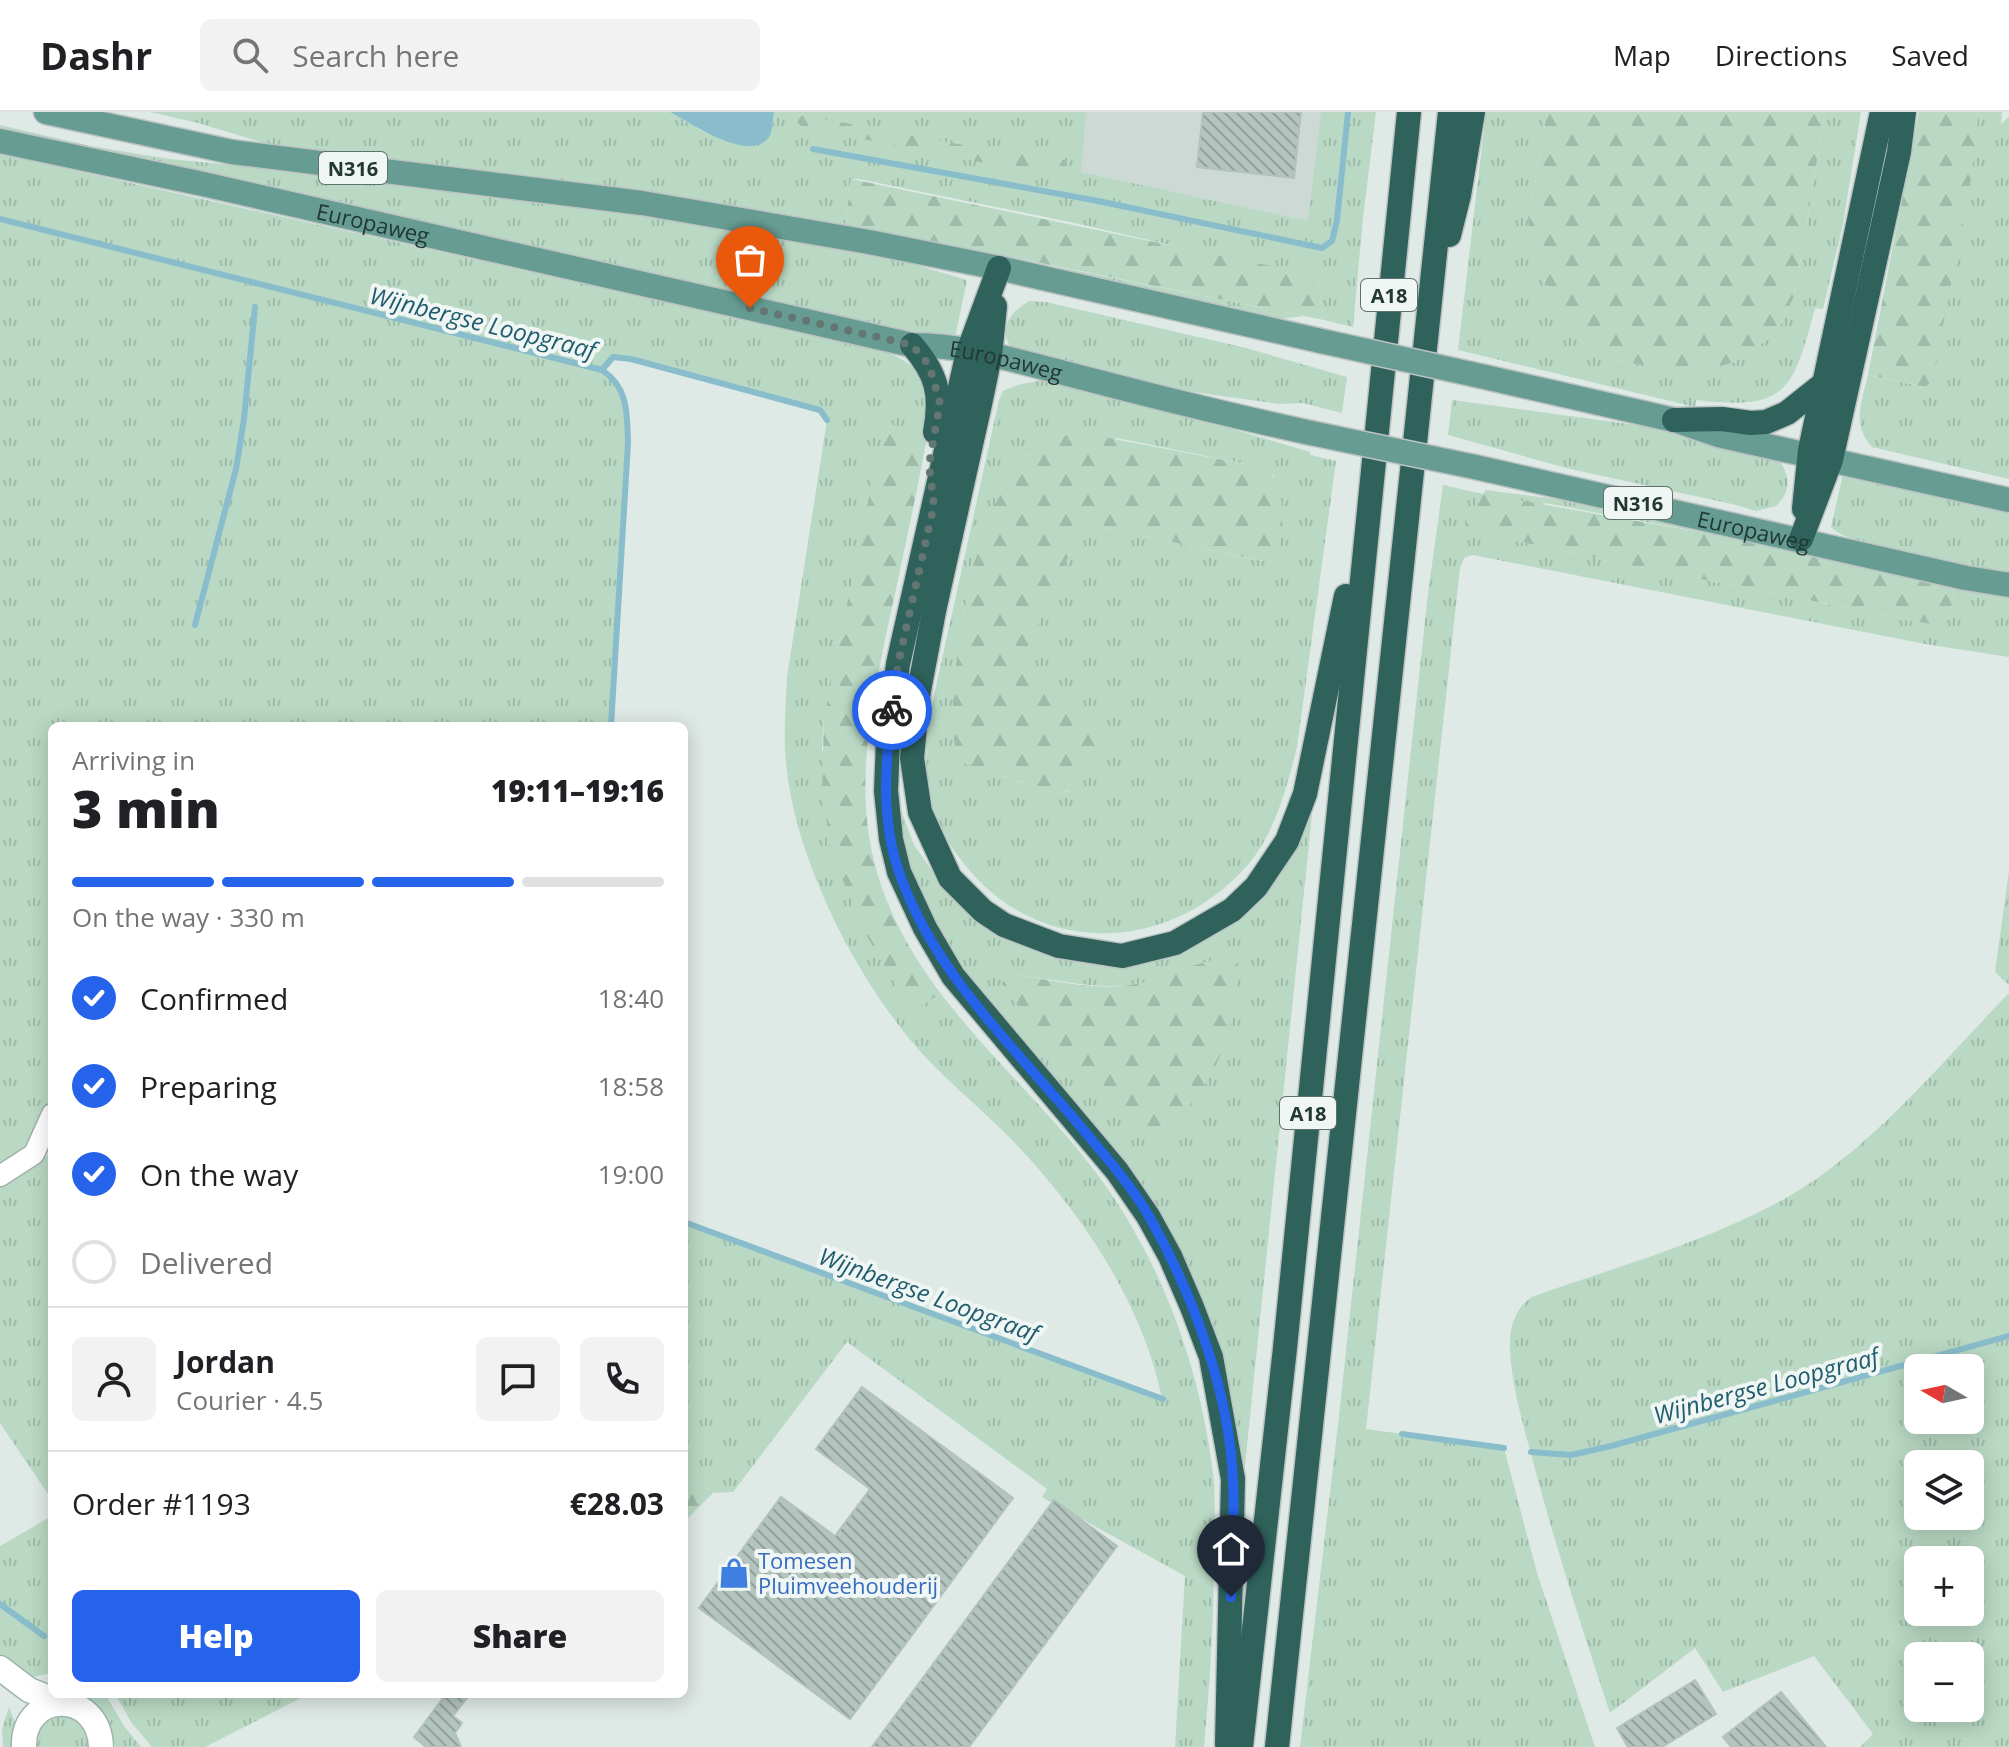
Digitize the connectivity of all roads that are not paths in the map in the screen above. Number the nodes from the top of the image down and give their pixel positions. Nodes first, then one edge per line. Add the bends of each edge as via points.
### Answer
1 (46, 112) edge
2 (1409, 112) edge
3 (1450, 112) edge
4 (1473, 112) edge
5 (1882, 112) edge
6 (1904, 112) edge
7 (0, 141) edge
8 (999, 268) junction
9 (1428, 318) junction
10 (912, 345) junction
11 (979, 354) junction
12 (1826, 382) junction
13 (1674, 420) junction
14 (1820, 457) junction
15 (1370, 478) junction
16 (2009, 500) edge
17 (934, 505) junction
18 (1801, 539) junction
19 (2009, 585) edge
20 (48, 1123) edge
21 (0, 1176) edge
22 (0, 1670) edge
23 (48, 1697) edge
24 (49, 1698) edge
25 (62, 1703) junction
26 (26, 1735) edge
27 (103, 1743) edge
28 (1227, 1747) edge
29 (1241, 1747) edge
30 (1277, 1747) edge

1 - 8 main road, Europaweg / N316 via 232,152 642,203
2 - 15 highway, A18
3 - 9 highway, A18
4 - 9 highway, A18 via 1459,195
5 - 12 highway
6 - 14 highway via 1899,152
7 - 10 main road, Europaweg / N316
8 - 11 highway, A18
8 - 13 main road, Europaweg / N316, bridge
9 - 30 highway, A18
10 - 11 main road, Europaweg / N316
10 - 17 highway, A18 via 929,365 940,403 929,465
11 - 15 highway, A18 via 918,696 912,758 920,812 950,878 1004,925 1059,946 1122,956 1175,943 1232,910 1256,887 1287,841 1305,794
11 - 17 highway, A18
11 - 18 main road, Europaweg / N316, bridge via 1211,411
12 - 13 highway via 1787,413 1766,422
12 - 14 highway
13 - 14 main road, Europaweg / N316
14 - 16 main road, Europaweg / N316
14 - 18 highway
15 - 29 highway, A18
17 - 28 highway, A18 via 898,664 888,741 891,839 899,872 953,976 1117,1171 1170,1256 1202,1332 1233,1479
18 - 19 main road, Europaweg / N316
20 - 21 street via 34,1154
22 - 23 street
22 - 26 street
24 - 25 street
25 - 26 street via 37,1712
25 - 27 street via 87,1712

